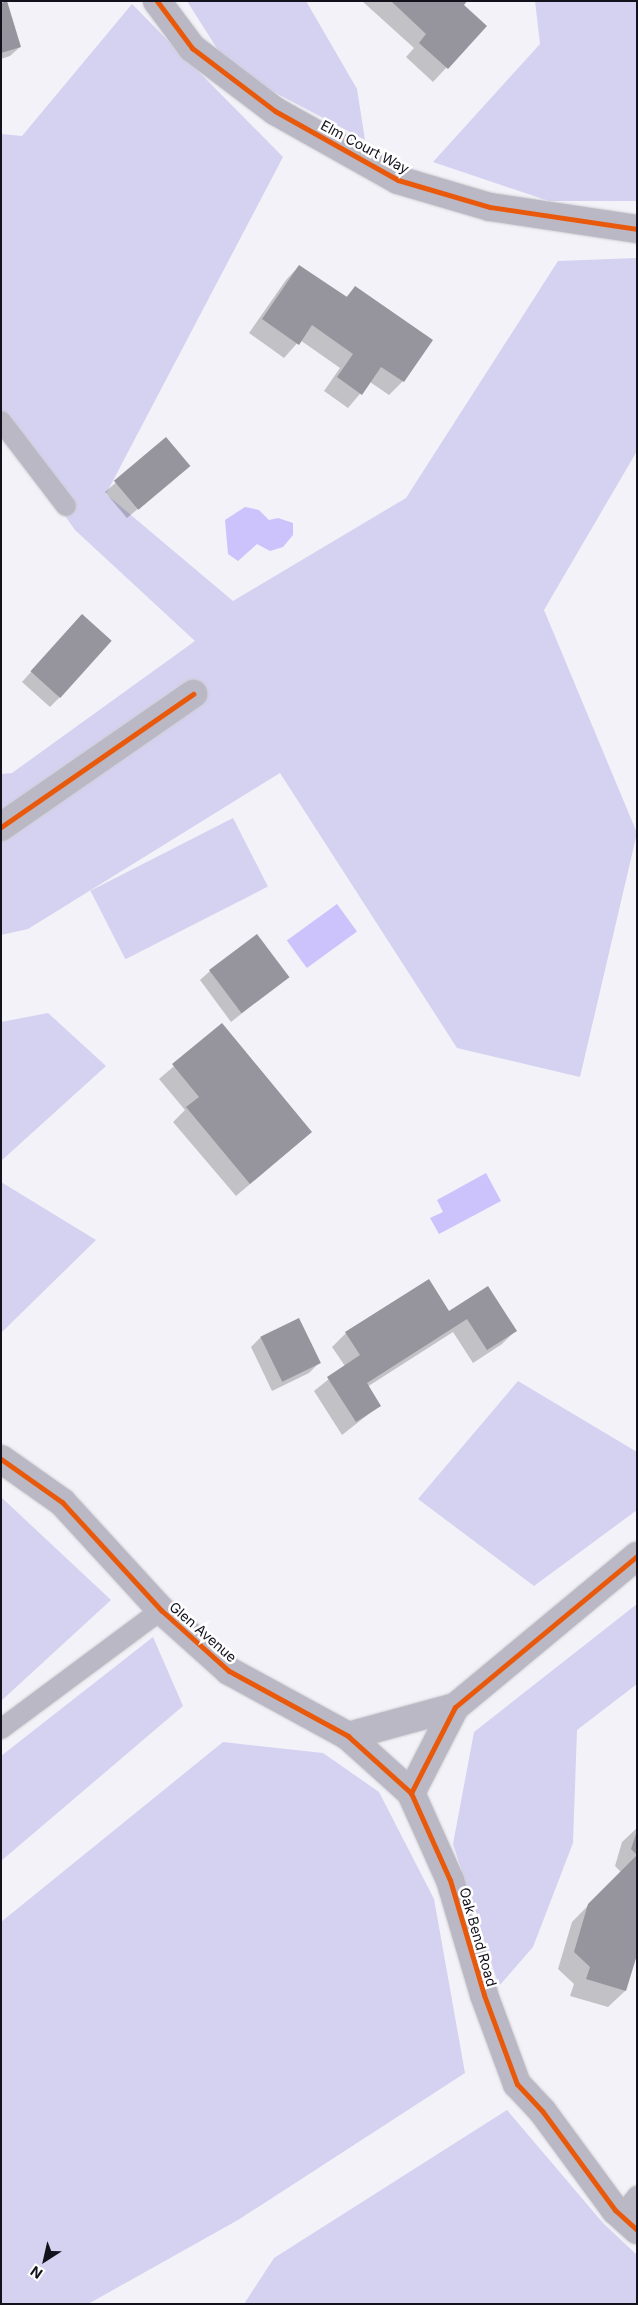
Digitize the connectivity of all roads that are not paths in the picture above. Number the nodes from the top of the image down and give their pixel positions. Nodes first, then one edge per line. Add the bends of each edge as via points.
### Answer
1 (157, 1) edge
2 (637, 229) edge
3 (1, 422) edge
4 (66, 506) dead end
5 (193, 694) dead end
6 (1, 827) edge
7 (1, 1459) edge
8 (637, 1556) edge
9 (161, 1610) junction
10 (454, 1707) junction
11 (1, 1729) edge
12 (348, 1736) junction
13 (411, 1793) junction
14 (632, 2214) edge

1 - 2 street, Elm Court Way via 192,48 276,111 398,180 490,207
3 - 4 lane
5 - 6 street
7 - 9 street, Glen Avenue via 62,1502
8 - 10 street
9 - 11 lane
9 - 12 street, Glen Avenue via 229,1671
10 - 12 street
10 - 13 street
12 - 13 street, Glen Avenue
13 - 14 street, Oak Bend Road via 450,1880 484,1995 517,2084

